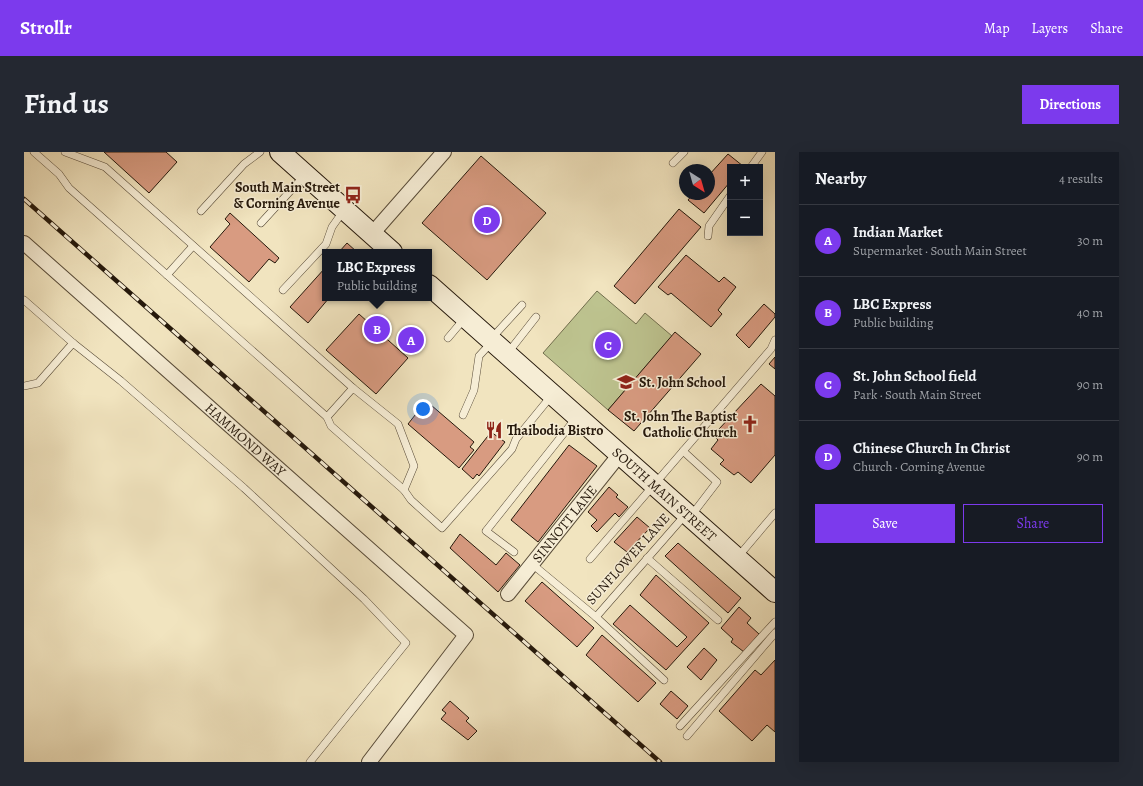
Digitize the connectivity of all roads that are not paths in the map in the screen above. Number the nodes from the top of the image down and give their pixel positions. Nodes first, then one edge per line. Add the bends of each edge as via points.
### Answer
1 (34, 152) edge
2 (64, 152) edge
3 (260, 152) edge
4 (280, 152) edge
5 (444, 152) edge
6 (684, 152) edge
7 (762, 152) edge
8 (673, 163) dead end
9 (753, 164) edge
10 (305, 174) junction
11 (727, 200) edge
12 (344, 210) junction
13 (201, 211) dead end
14 (261, 223) dead end
15 (372, 234) junction
16 (708, 236) dead end
17 (24, 243) edge
18 (193, 246) junction
19 (389, 249) edge
20 (167, 275) junction
21 (432, 288) edge
22 (283, 290) dead end
23 (24, 300) edge
24 (522, 305) dead end
25 (466, 317) junction
26 (536, 317) dead end
27 (448, 338) dead end
28 (775, 340) edge
29 (73, 343) junction
30 (497, 345) junction
31 (24, 386) edge
32 (353, 388) junction
33 (553, 394) junction
34 (463, 415) dead end
35 (578, 416) junction
36 (327, 417) junction
37 (683, 451) junction
38 (620, 454) junction
39 (654, 485) junction
40 (404, 490) junction
41 (775, 513) edge
42 (689, 515) junction
43 (514, 552) dead end
44 (648, 558) junction
45 (737, 558) junction
46 (590, 559) dead end
47 (532, 564) junction
48 (775, 592) edge
49 (508, 594) dead end
50 (596, 617) junction
51 (718, 620) dead end
52 (775, 622) edge
53 (775, 633) edge
54 (664, 680) dead end
55 (680, 726) dead end
56 (687, 736) dead end
57 (310, 762) edge
58 (369, 762) edge

1 - 20 lane via 69,188
2 - 18 lane via 105,167
3 - 13 lane via 244,164
4 - 10 main road
5 - 15 street
6 - 8 lane
7 - 9 lane
10 - 12 main road
10 - 14 lane
11 - 16 lane via 709,226
12 - 15 main road
12 - 22 lane via 332,226 326,244
15 - 19 main road
17 - 58 street, HAMMOND WAY via 466,635
18 - 20 lane
18 - 32 lane
20 - 36 lane
21 - 25 main road, SOUTH MAIN STREET
23 - 29 lane
24 - 30 lane
25 - 27 lane
25 - 30 main road, SOUTH MAIN STREET
26 - 30 lane
28 - 37 lane via 771,349
29 - 31 lane via 38,383
29 - 57 lane via 122,381 244,488 364,599 406,643
30 - 33 main road, SOUTH MAIN STREET
30 - 34 lane via 479,356 474,390
32 - 36 lane
32 - 40 lane via 398,424 414,466
33 - 35 main road, SOUTH MAIN STREET
33 - 40 lane via 516,439 512,450 442,528 410,500
35 - 38 main road, SOUTH MAIN STREET
35 - 43 lane via 486,531
36 - 40 lane via 331,426
37 - 39 lane
37 - 42 lane, SUNFLOWER LANE via 717,482
38 - 39 main road, SOUTH MAIN STREET
38 - 47 street, SINNOTT LANE
39 - 42 main road, SOUTH MAIN STREET
39 - 46 lane
41 - 45 lane
42 - 44 lane, SUNFLOWER LANE
42 - 45 main road, SOUTH MAIN STREET
44 - 50 lane, SUNFLOWER LANE
44 - 51 lane
45 - 48 main road, SOUTH MAIN STREET
47 - 49 street, SINNOTT LANE
47 - 50 lane, SUNFLOWER LANE
50 - 54 lane
52 - 55 lane
53 - 56 lane

